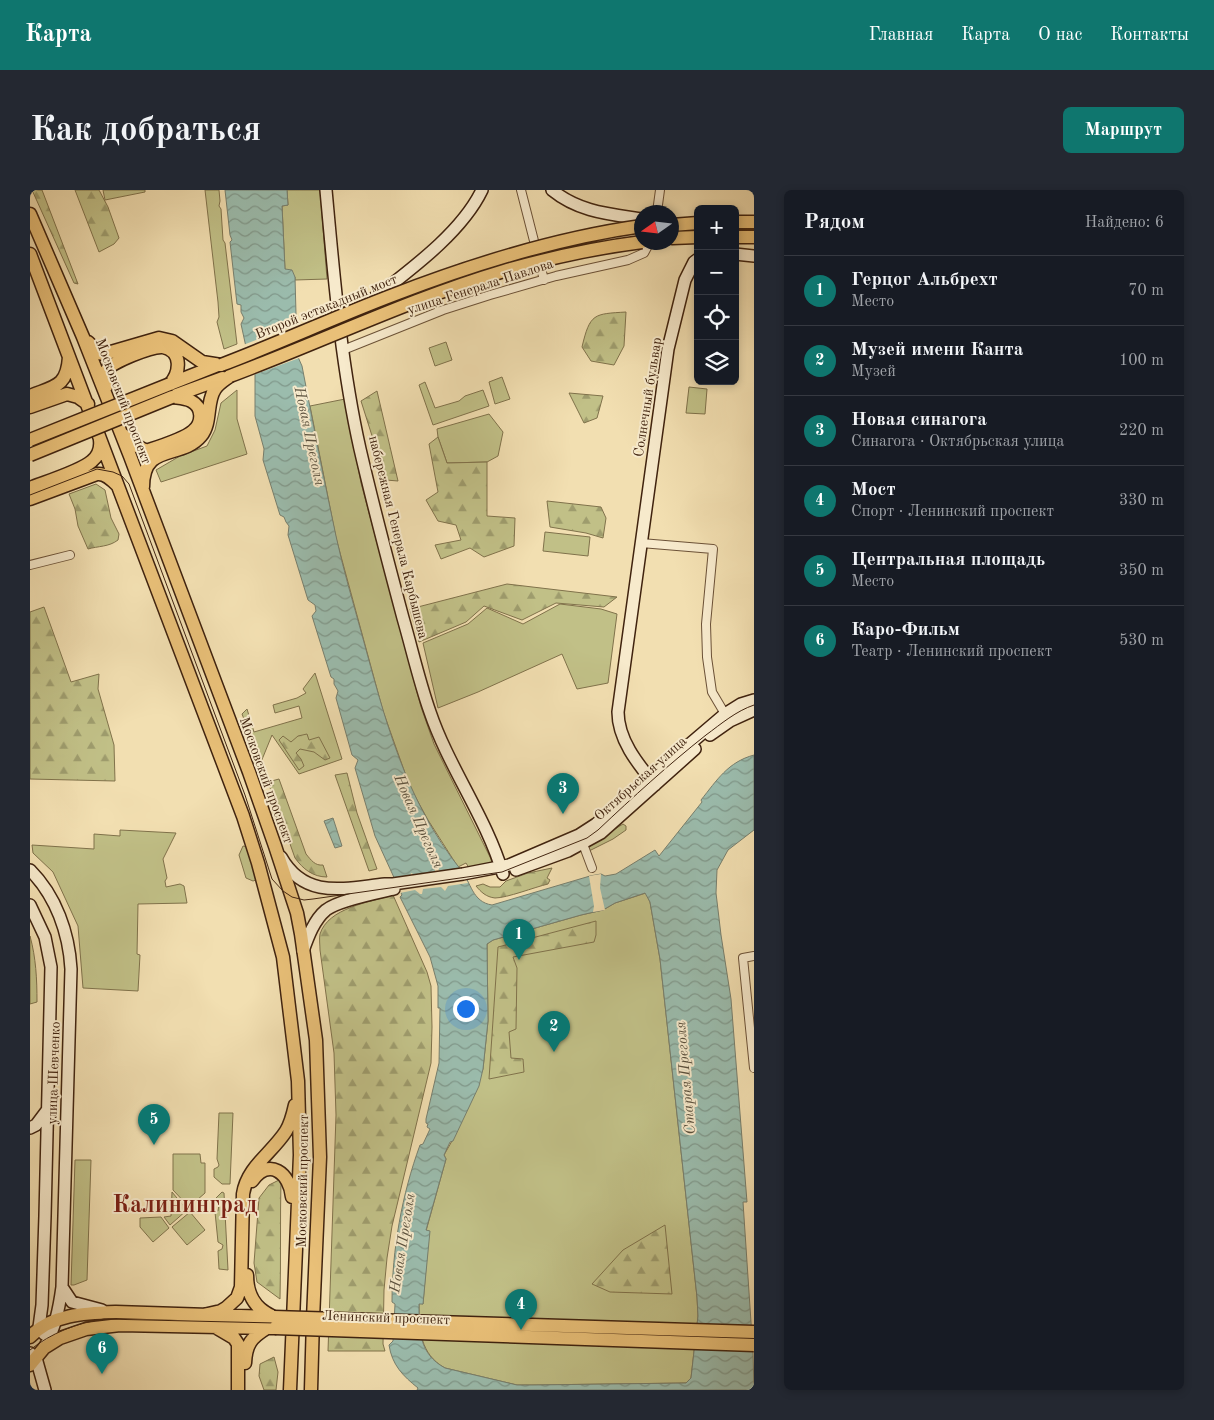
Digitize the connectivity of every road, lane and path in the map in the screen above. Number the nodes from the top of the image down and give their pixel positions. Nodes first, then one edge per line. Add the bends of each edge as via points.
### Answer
1 (326, 190) edge
2 (482, 190) edge
3 (521, 190) edge
4 (552, 190) edge
5 (660, 190) edge
6 (658, 205) edge
7 (30, 214) edge
8 (634, 218) edge
9 (739, 222) edge
10 (754, 222) edge
11 (694, 223) edge
12 (679, 224) edge
13 (634, 227) edge
14 (754, 236) edge
15 (694, 237) edge
16 (739, 237) edge
17 (679, 238) edge
18 (634, 243) edge
19 (645, 250) edge
20 (30, 254) edge
21 (739, 254) edge
22 (754, 256) edge
23 (694, 265) edge
24 (544, 280) junction
25 (364, 306) junction
26 (83, 337) junction
27 (343, 350) junction
28 (130, 352) junction
29 (69, 355) junction
30 (220, 364) junction
31 (230, 376) junction
32 (170, 384) junction
33 (30, 396) edge
34 (172, 397) junction
35 (108, 400) junction
36 (88, 404) junction
37 (30, 407) edge
38 (121, 433) junction
39 (30, 440) edge
40 (100, 440) junction
41 (181, 443) junction
42 (30, 455) edge
43 (117, 485) junction
44 (30, 488) edge
45 (143, 492) junction
46 (30, 499) edge
47 (641, 543) junction
48 (70, 555) dead end
49 (30, 565) edge
50 (173, 571) junction
51 (153, 579) junction
52 (754, 700) edge
53 (754, 710) edge
54 (725, 714) junction
55 (652, 782) junction
56 (583, 844) junction
57 (276, 846) junction
58 (592, 868) dead end
59 (30, 870) edge
60 (502, 871) junction
61 (394, 886) junction
62 (30, 904) edge
63 (303, 951) junction
64 (283, 956) junction
65 (754, 956) edge
66 (50, 1039) junction
67 (70, 1039) junction
68 (754, 1068) edge
69 (298, 1094) junction
70 (48, 1109) junction
71 (30, 1129) edge
72 (47, 1147) junction
73 (300, 1155) junction
74 (320, 1157) junction
75 (45, 1216) junction
76 (63, 1216) junction
77 (296, 1224) junction
78 (62, 1287) junction
79 (116, 1312) junction
80 (199, 1316) junction
81 (56, 1321) junction
82 (272, 1324) junction
83 (39, 1327) junction
84 (217, 1328) junction
85 (754, 1332) edge
86 (30, 1337) edge
87 (754, 1345) edge
88 (42, 1350) edge
89 (44, 1390) edge
90 (238, 1390) edge
91 (244, 1390) edge
92 (290, 1390) edge
93 (311, 1390) edge

1 - 27 main road, набережная Генерала Карбышева
2 - 25 main road via 471,210 450,234
3 - 24 street
4 - 8 main road via 582,208
5 - 6 street
7 - 26 main road, Московский проспект
9 - 10 main road
11 - 12 main road
13 - 25 main road, Второй эстакадный мост, bridge via 577,237 495,259
14 - 16 main road
15 - 17 main road
18 - 31 main road, bridge via 573,254 503,272
19 - 24 street, улица Генерала Павлова via 628,260
20 - 29 main road, Московский проспект
21 - 22 main road
23 - 47 main road, Солнечный бульвар via 685,280 668,349
24 - 27 street, улица Генерала Павлова via 443,310
25 - 30 main road, Второй эстакадный мост, bridge
26 - 28 main road via 99,353
26 - 35 main road, Московский проспект
27 - 60 main road, набережная Генерала Карбышева via 360,448 430,712
28 - 30 main road via 151,339 164,338 202,362
28 - 32 main road via 157,347 173,352 178,360 178,370
28 - 35 main road via 106,372
29 - 33 main road via 68,372 60,382
29 - 36 main road, Московский проспект
30 - 32 main road, Второй эстакадный мост
31 - 34 main road
31 - 41 main road via 213,393 202,436 190,444
32 - 39 main road, Второй эстакадный мост, bridge
34 - 41 main road via 193,402 200,413 198,426
34 - 42 main road, bridge
35 - 38 main road, Московский проспект
36 - 37 main road via 67,394
36 - 40 main road, Московский проспект
38 - 41 main road via 146,451
38 - 45 main road, Московский проспект
40 - 43 main road, Московский проспект
40 - 44 main road via 101,449 92,461
41 - 45 main road via 148,464
43 - 46 main road via 101,473
43 - 51 main road, Московский проспект
45 - 50 main road, Московский проспект
47 - 54 street via 713,549 706,624 707,657 712,692
47 - 55 main road, Солнечный бульвар via 618,717 624,740
48 - 49 street
50 - 51 main road
50 - 57 main road, Московский проспект
51 - 64 main road, Московский проспект via 243,816
52 - 54 main road, Октябрьская улица
53 - 55 main road, Октябрьская улица via 711,734
54 - 55 main road, Октябрьская улица
55 - 56 main road, Октябрьская улица via 601,833
55 - 60 main road, Октябрьская улица via 579,835
56 - 58 street
56 - 60 main road, Октябрьская улица
57 - 61 main road, Октябрьская улица via 286,866 301,880 318,888
57 - 63 main road, Московский проспект via 296,912
59 - 67 main road, улица Шевченко via 55,905 65,931 70,956
60 - 61 main road, Октябрьская улица
61 - 63 main road, Октябрьская улица via 325,911 310,933
62 - 66 main road, улица Шевченко via 45,937 51,967
63 - 64 main road via 290,949
63 - 74 main road, Московский проспект via 316,1040
64 - 69 main road, Московский проспект
65 - 68 street via 743,958
66 - 67 main road
66 - 70 main road, улица Шевченко
67 - 76 main road, улица Шевченко
69 - 73 main road, Московский проспект
69 - 80 main road via 286,1130 249,1174 245,1184 242,1281 237,1298 221,1311
70 - 71 main road
70 - 72 main road, улица Шевченко
71 - 72 main road
72 - 75 main road, улица Шевченко
73 - 74 main road via 309,1159
73 - 77 main road, Московский проспект
74 - 93 main road, Московский проспект
75 - 76 main road
75 - 83 main road, улица Шевченко
76 - 78 main road, улица Шевченко
77 - 82 main road via 291,1216 292,1196 286,1176 276,1170 258,1173 249,1186 248,1195 247,1287 258,1308
77 - 92 main road, Московский проспект
78 - 79 main road via 72,1302
78 - 81 main road, улица Шевченко
79 - 80 main road, Ленинский проспект
79 - 81 main road, Ленинский проспект via 79,1314
80 - 82 main road, Ленинский проспект
81 - 83 main road, Ленинский проспект
81 - 88 main road, улица Шевченко
82 - 84 main road, Ленинский проспект
82 - 85 main road, Ленинский проспект, bridge
82 - 87 main road, Ленинский проспект, bridge
82 - 91 main road via 252,1339 246,1350
83 - 86 main road, Ленинский проспект
83 - 88 main road
84 - 88 main road, Ленинский проспект via 120,1326 86,1329
84 - 90 main road via 238,1344
88 - 89 main road

